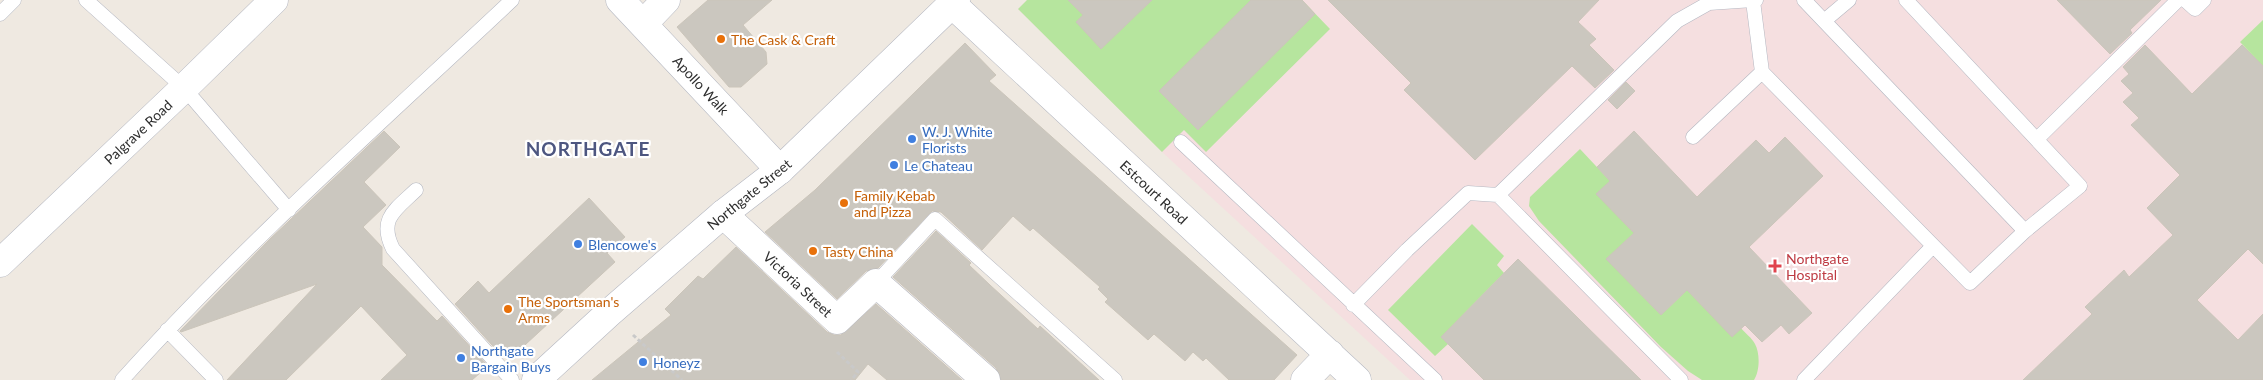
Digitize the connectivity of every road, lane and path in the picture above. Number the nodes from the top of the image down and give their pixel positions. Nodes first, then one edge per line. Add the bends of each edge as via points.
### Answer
1 (14, 0) edge
2 (86, 0) edge
3 (274, 0) edge
4 (512, 0) edge
5 (620, 0) edge
6 (666, 0) edge
7 (1754, 0) edge
8 (1804, 0) edge
9 (1849, 0) edge
10 (1906, 0) edge
11 (2178, 0) edge
12 (2185, 0) edge
13 (2204, 0) edge
14 (954, 2) edge
15 (0, 14) edge
16 (1824, 21) junction
17 (644, 23) junction
18 (1762, 72) junction
19 (184, 88) junction
20 (1693, 136) dead end
21 (2037, 139) junction
22 (1181, 142) dead end
23 (780, 170) junction
24 (416, 190) dead end
25 (1498, 195) junction
26 (289, 210) junction
27 (723, 214) junction
28 (2025, 231) junction
29 (1932, 246) junction
30 (0, 263) edge
31 (876, 283) junction
32 (1353, 305) junction
33 (609, 313) junction
34 (167, 330) junction
35 (1330, 354) junction
36 (122, 380) edge
37 (216, 380) edge
38 (512, 380) edge
39 (536, 380) edge
40 (682, 380) edge
41 (986, 380) edge
42 (1116, 380) edge
43 (1305, 380) edge
44 (1357, 380) edge
45 (1435, 380) edge
46 (1681, 380) edge
47 (1804, 380) edge

1 - 15 lane
2 - 19 lane
3 - 19 street, Palgrave Road
4 - 26 lane
5 - 17 street, Apollo Walk
6 - 17 street
7 - 18 lane
7 - 25 lane via 1709,3 1677,21
8 - 16 lane
9 - 16 lane
10 - 21 lane
11 - 21 lane
12 - 13 lane via 2195,9
14 - 23 street, Northgate Street
14 - 35 street, Estcourt Road
16 - 28 lane
17 - 23 street, Apollo Walk
18 - 20 lane
18 - 29 lane
19 - 26 lane
19 - 30 street, Palgrave Road
21 - 28 lane via 2080,186
22 - 32 lane
23 - 27 street, Northgate Street
24 - 38 lane via 390,215 386,228 392,249
25 - 32 lane via 1468,193
25 - 46 lane
26 - 34 lane
27 - 31 street, Victoria Street via 837,320
27 - 33 street, Northgate Street
28 - 29 lane via 1970,283
29 - 47 lane
31 - 41 street
31 - 42 lane via 935,219
32 - 45 lane
33 - 39 street, Northgate Street
33 - 40 path
34 - 36 lane
34 - 37 lane
35 - 43 street
35 - 44 street, Estcourt Road

